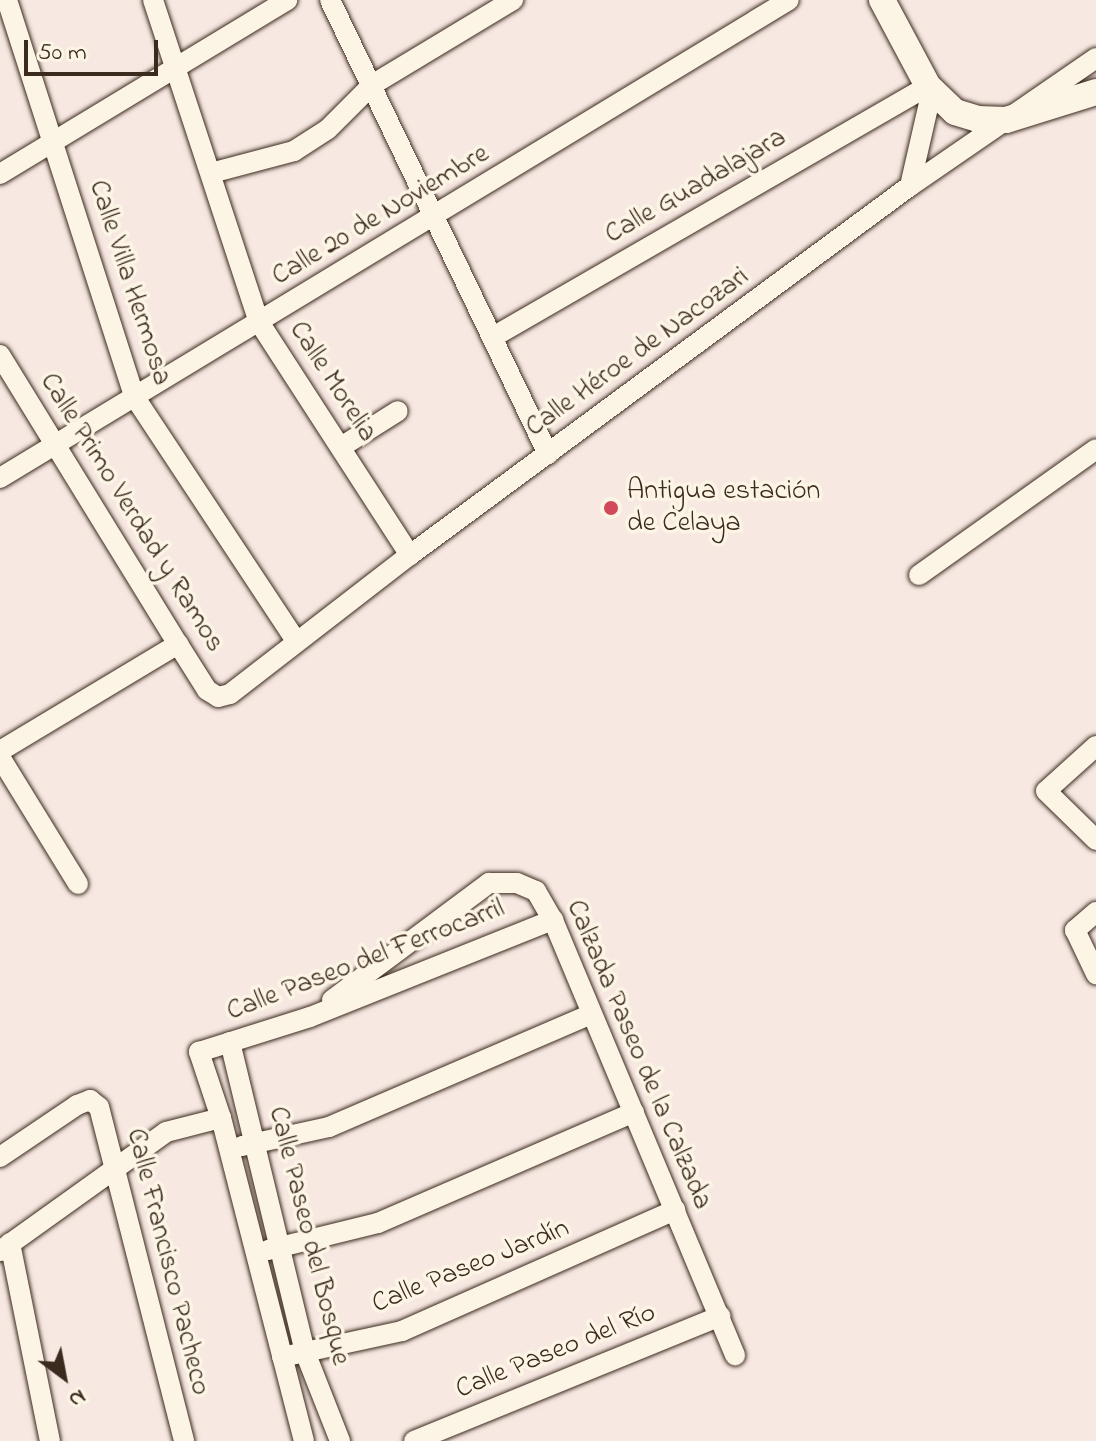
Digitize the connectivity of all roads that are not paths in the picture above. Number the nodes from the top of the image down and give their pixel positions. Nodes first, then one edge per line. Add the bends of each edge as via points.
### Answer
1 (6, 0) edge
2 (153, 0) edge
3 (287, 0) edge
4 (330, 0) edge
5 (513, 0) edge
6 (789, 0) edge
7 (882, 0) edge
8 (0, 3) edge
9 (1096, 58) edge
10 (176, 65) junction
11 (372, 85) junction
12 (930, 88) junction
13 (1096, 92) edge
14 (1006, 120) junction
15 (54, 141) junction
16 (211, 173) junction
17 (0, 174) edge
18 (910, 186) junction
19 (436, 216) junction
20 (259, 322) junction
21 (493, 337) junction
22 (0, 355) edge
23 (134, 396) junction
24 (398, 411) dead end
25 (54, 443) junction
26 (341, 447) junction
27 (1096, 449) edge
28 (548, 454) junction
29 (0, 478) edge
30 (410, 555) junction
31 (919, 575) dead end
32 (296, 641) junction
33 (178, 644) junction
34 (218, 697) joint
35 (1096, 746) edge
36 (0, 754) edge
37 (1096, 840) edge
38 (78, 884) dead end
39 (1096, 912) edge
40 (553, 920) junction
41 (1096, 974) edge
42 (592, 1014) junction
43 (310, 1017) junction
44 (230, 1042) junction
45 (199, 1052) joint
46 (634, 1112) junction
47 (221, 1118) junction
48 (255, 1146) junction
49 (228, 1147) junction
50 (0, 1157) edge
51 (114, 1169) junction
52 (675, 1210) junction
53 (5, 1247) edge
54 (280, 1247) junction
55 (255, 1254) junction
56 (720, 1316) junction
57 (305, 1352) junction
58 (735, 1356) dead end
59 (282, 1357) junction
60 (52, 1437) edge
61 (184, 1441) edge
62 (304, 1441) edge
63 (340, 1441) edge
64 (414, 1441) edge

1 - 8 street
1 - 15 street, Calle Villa Hermosa
2 - 10 street, Calle Morelia
3 - 10 street
4 - 11 street
5 - 11 street
6 - 19 street, Calle 20 de Noviembre
7 - 12 main road
9 - 14 street, Calle Héroe de Nacozari
10 - 15 street
10 - 16 street, Calle Morelia
11 - 16 street via 328,129 294,151
11 - 19 street
12 - 14 main road via 955,112
12 - 18 street
12 - 21 street, Calle Guadalajara
13 - 14 main road
14 - 18 street, Calle Héroe de Nacozari
15 - 17 street
15 - 23 street, Calle Villa Hermosa
16 - 20 street, Calle Morelia
18 - 28 street, Calle Héroe de Nacozari
19 - 20 street, Calle 20 de Noviembre
19 - 21 street
20 - 23 street, Calle 20 de Noviembre
20 - 26 street, Calle Morelia
21 - 28 street
22 - 25 street, Calle Primo Verdad y Ramos
23 - 25 street, Calle 20 de Noviembre
23 - 32 street, Calle Villa Hermosa
24 - 26 street
25 - 29 street, Calle 20 de Noviembre
25 - 33 street, Calle Primo Verdad y Ramos
26 - 30 street, Calle Morelia
27 - 31 street
28 - 30 street, Calle Héroe de Nacozari
30 - 32 street, Calle Héroe de Nacozari
32 - 34 street, Calle Héroe de Nacozari via 230,694
33 - 34 street, Calle Primo Verdad y Ramos via 207,690
33 - 36 street
35 - 37 street via 1046,791
36 - 38 street
39 - 41 street via 1075,930
40 - 42 street, Calzada Paseo de la Calzada
40 - 43 street, Calle Paseo del Ferrocarril
40 - 43 street, Calzada Paseo de la Calzada via 536,891 517,883 489,883
42 - 46 street, Calzada Paseo de la Calzada
42 - 48 street via 329,1127
43 - 44 street, Calle Paseo del Ferrocarril
44 - 45 street, Calle Paseo del Ferrocarril
44 - 48 street, Calle Paseo del Bosque
45 - 47 street, Calle Paseo del Bosque
46 - 52 street, Calzada Paseo de la Calzada
46 - 54 street via 378,1223
47 - 49 street, Calle Paseo del Bosque
47 - 51 street via 166,1132
48 - 49 street
48 - 54 street, Calle Paseo del Bosque
49 - 55 street, Calle Paseo del Bosque
50 - 51 street, Calle Francisco Pacheco via 90,1100 99,1107
51 - 53 street
51 - 61 street, Calle Francisco Pacheco
52 - 56 street, Calzada Paseo de la Calzada
52 - 57 street, Calle Paseo Jardín via 402,1331
53 - 60 street
54 - 55 street
54 - 57 street, Calle Paseo del Bosque
55 - 59 street, Calle Paseo del Bosque
56 - 58 street, Calzada Paseo de la Calzada
56 - 64 street, Calle Paseo del Río
57 - 59 street, Calle Paseo Jardín
57 - 63 street, Calle Paseo del Bosque
59 - 62 street, Calle Paseo del Bosque

